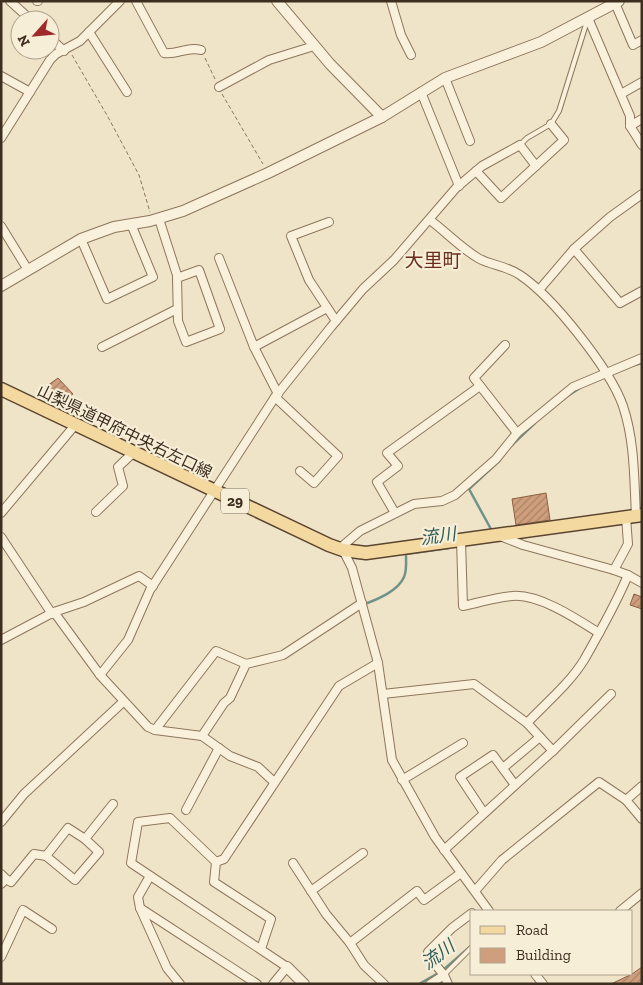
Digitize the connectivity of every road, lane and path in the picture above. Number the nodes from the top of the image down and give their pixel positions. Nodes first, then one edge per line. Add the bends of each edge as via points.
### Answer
1 (10, 1) edge
2 (120, 1) edge
3 (136, 1) edge
4 (277, 1) edge
5 (391, 1) edge
6 (617, 2) edge
7 (601, 5) edge
8 (20, 10) edge
9 (588, 18) junction
10 (89, 32) junction
11 (642, 40) edge
12 (60, 46) edge
13 (314, 46) junction
14 (66, 50) junction
15 (201, 50) joint
16 (412, 55) dead end
17 (1, 76) edge
18 (445, 78) junction
19 (642, 82) edge
20 (219, 87) junction
21 (30, 92) junction
22 (127, 92) dead end
23 (421, 92) junction
24 (621, 94) junction
25 (382, 117) junction
26 (642, 119) edge
27 (551, 124) junction
28 (630, 126) junction
29 (1, 138) edge
30 (470, 141) dead end
31 (520, 145) junction
32 (642, 146) edge
33 (536, 166) junction
34 (476, 171) junction
35 (268, 173) junction
36 (459, 186) junction
37 (642, 194) edge
38 (155, 219) junction
39 (430, 220) junction
40 (329, 222) dead end
41 (131, 224) junction
42 (1, 226) edge
43 (80, 239) junction
44 (574, 249) junction
45 (219, 258) dead end
46 (28, 270) junction
47 (177, 278) junction
48 (1, 286) edge
49 (539, 290) junction
50 (642, 291) edge
51 (178, 308) junction
52 (328, 308) junction
53 (336, 321) junction
54 (505, 345) dead end
55 (102, 347) dead end
56 (254, 347) junction
57 (642, 358) edge
58 (604, 372) junction
59 (480, 386) junction
60 (1, 389) edge
61 (277, 395) junction
62 (76, 424) junction
63 (517, 433) junction
64 (135, 451) junction
65 (300, 471) dead end
66 (216, 492) junction
67 (96, 512) dead end
68 (1, 513) edge
69 (395, 513) junction
70 (634, 516) edge
71 (492, 536) junction
72 (1, 537) edge
73 (461, 544) junction
74 (341, 550) junction
75 (614, 570) junction
76 (628, 575) junction
77 (642, 584) edge
78 (153, 586) junction
79 (362, 603) junction
80 (53, 613) junction
81 (599, 633) junction
82 (1, 640) edge
83 (378, 663) junction
84 (246, 664) junction
85 (100, 675) junction
86 (383, 694) junction
87 (611, 694) dead end
88 (123, 702) junction
89 (528, 723) junction
90 (155, 730) junction
91 (202, 736) junction
92 (540, 737) junction
93 (463, 743) dead end
94 (220, 748) junction
95 (553, 751) junction
96 (503, 768) junction
97 (402, 780) junction
98 (274, 782) junction
99 (516, 785) junction
100 (642, 786) edge
101 (626, 800) junction
102 (112, 804) dead end
103 (186, 810) dead end
104 (484, 813) junction
105 (642, 819) edge
106 (1, 822) edge
107 (85, 839) junction
108 (444, 850) junction
109 (362, 854) dead end
110 (46, 856) junction
111 (216, 862) junction
112 (293, 863) dead end
113 (461, 873) junction
114 (150, 876) junction
115 (3, 879) edge
116 (311, 891) junction
117 (475, 892) junction
118 (642, 893) edge
119 (484, 904) junction
120 (140, 908) junction
121 (476, 910) edge
122 (488, 910) edge
123 (621, 910) edge
124 (470, 914) edge
125 (52, 929) dead end
126 (350, 943) junction
127 (261, 949) junction
128 (470, 949) edge
129 (1, 957) edge
130 (288, 966) junction
131 (444, 976) junction
132 (180, 984) edge
133 (257, 984) edge
134 (273, 984) edge
135 (304, 984) edge
136 (384, 984) edge
137 (430, 984) edge
138 (448, 984) edge

1 - 8 street
2 - 10 street
3 - 15 street via 164,53 173,54 192,48
4 - 13 street
5 - 16 street via 401,35
6 - 7 street
6 - 11 street via 633,45
7 - 9 street
9 - 18 street via 533,46
9 - 24 street
9 - 27 lane via 560,111
10 - 14 street
10 - 22 street
12 - 14 street
13 - 20 street via 269,60
13 - 25 street
14 - 21 street via 50,60
14 - 38 path via 139,175
15 - 20 path
17 - 21 street
18 - 23 street
18 - 30 street
19 - 24 street
20 - 35 path
21 - 29 street
23 - 25 street
23 - 36 street
24 - 28 street via 630,116
25 - 35 street
26 - 28 street
27 - 31 lane
27 - 33 street via 564,140
28 - 32 street
31 - 33 street
31 - 34 street
33 - 34 street via 501,198
34 - 36 street
35 - 38 street via 183,211
36 - 39 street
37 - 44 street
38 - 41 street
38 - 47 street
39 - 49 street via 477,258 503,266
39 - 53 street
40 - 52 street via 291,236 309,280
41 - 43 street
41 - 43 street via 153,277 106,299
42 - 46 street
43 - 46 street
44 - 49 street
44 - 50 street via 620,303
45 - 56 street
46 - 48 street
47 - 51 street
47 - 51 street via 199,270 220,328 186,342 178,321
49 - 58 street via 576,331
51 - 55 street
52 - 53 street
52 - 56 street
53 - 61 street
54 - 59 street via 474,378
56 - 61 street
57 - 58 street
58 - 63 street via 573,388
58 - 70 street via 616,390 632,445
59 - 63 street
59 - 69 street via 387,453 398,466 377,482
60 - 62 main road, 山梨県道甲府中央右左口線 / 29
61 - 65 street via 338,456 314,484
61 - 66 street
62 - 64 main road, 山梨県道甲府中央右左口線 / 29
62 - 68 street
63 - 69 street via 496,459 455,495 442,501 414,504
64 - 66 main road, 山梨県道甲府中央右左口線 / 29
64 - 67 street via 118,467 123,486
66 - 74 main road, 山梨県道甲府中央右左口線 / 29
66 - 78 street
69 - 74 street via 360,531
70 - 71 main road, 山梨県道甲府中央右左口線 / 29
70 - 75 street via 628,544
71 - 73 main road, 山梨県道甲府中央右左口線 / 29
71 - 75 street
72 - 80 street
73 - 74 main road, 山梨県道甲府中央右左口線 / 29 via 366,553
73 - 81 street via 463,606 513,595 526,597 558,608
74 - 79 street via 352,568
75 - 76 street
76 - 77 street
76 - 81 street
78 - 80 street via 139,576
78 - 85 street via 128,640
79 - 83 street
79 - 84 street via 283,655
80 - 82 street
80 - 85 street
81 - 89 street via 570,678
83 - 86 street
83 - 98 street via 339,686
84 - 90 street via 216,651
84 - 91 street via 230,698
85 - 88 street
86 - 89 street via 474,684
86 - 97 street via 389,750
87 - 95 street
88 - 90 street
88 - 106 street via 24,794
89 - 92 street
90 - 91 street
91 - 94 street
92 - 95 street
92 - 96 street
93 - 97 street
94 - 98 street via 230,756 258,767
94 - 103 street
95 - 99 street
96 - 99 street
96 - 104 street via 492,755 460,777
97 - 108 street
98 - 111 street via 224,859
99 - 104 street
100 - 101 street
101 - 105 street
101 - 117 street via 599,782 502,860
102 - 107 street
104 - 108 street
107 - 110 street via 68,828
107 - 110 street via 99,852 75,880
108 - 113 street
109 - 116 street
110 - 115 street via 34,854 11,882
111 - 114 street via 170,818 155,818 138,822 131,863
111 - 127 street via 214,882 271,919
112 - 116 street
113 - 117 street
113 - 126 street via 424,900 417,891
114 - 120 street via 138,897
114 - 127 street
116 - 126 street
117 - 119 street
118 - 123 street
119 - 121 street
119 - 122 street
120 - 132 street via 168,968
120 - 133 street
124 - 131 street via 428,952
125 - 129 street via 22,910
126 - 136 street via 364,965
127 - 130 street
128 - 131 lane
130 - 134 street
130 - 135 street
131 - 137 street
131 - 138 street

